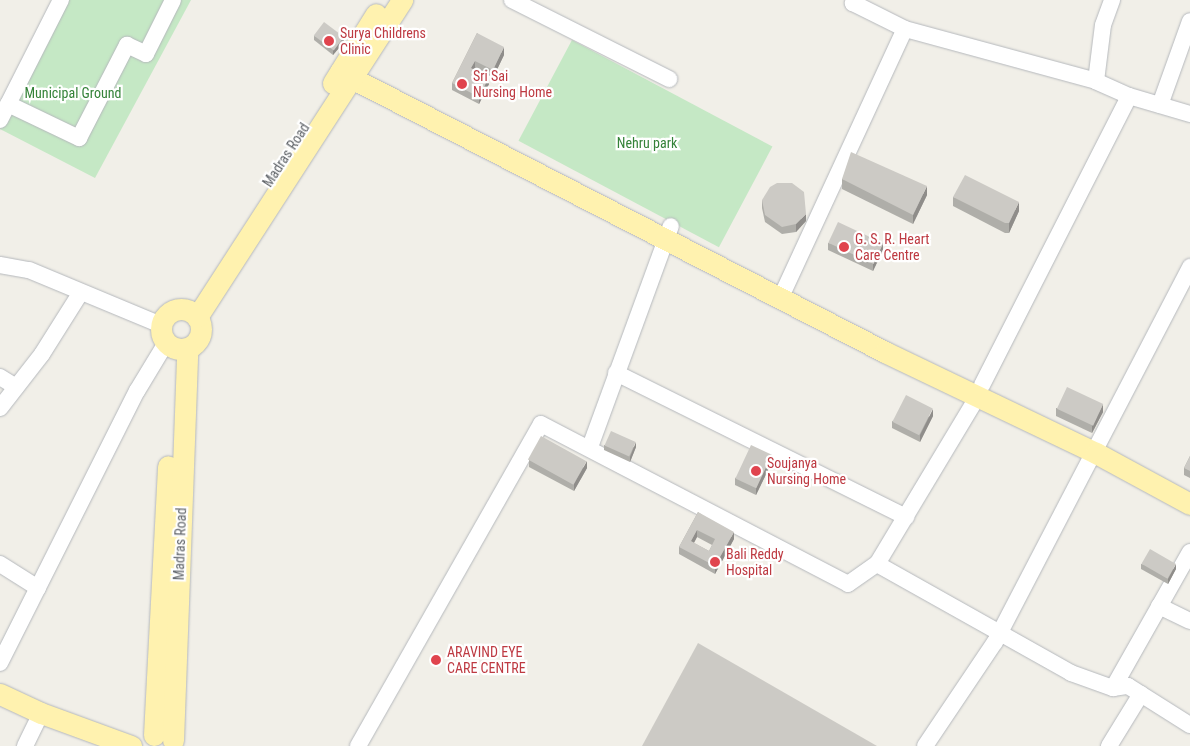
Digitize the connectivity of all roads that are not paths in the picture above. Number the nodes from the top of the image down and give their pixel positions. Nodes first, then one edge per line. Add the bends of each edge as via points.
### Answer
1 (60, 0) edge
2 (173, 0) edge
3 (384, 0) edge
4 (402, 0) edge
5 (512, 0) edge
6 (855, 0) edge
7 (1112, 0) edge
8 (1190, 21) edge
9 (905, 29) junction
10 (349, 71) junction
11 (669, 79) dead end
12 (1096, 81) junction
13 (1129, 96) junction
14 (8, 104) junction
15 (1160, 105) junction
16 (1190, 114) edge
17 (0, 120) edge
18 (669, 232) junction
19 (0, 265) edge
20 (1190, 267) edge
21 (80, 292) junction
22 (783, 292) junction
23 (191, 313) junction
24 (154, 322) dead end
25 (175, 347) junction
26 (616, 373) junction
27 (0, 377) edge
28 (16, 387) junction
29 (980, 390) junction
30 (0, 408) edge
31 (590, 447) junction
32 (1099, 448) junction
33 (1190, 487) edge
34 (1190, 504) edge
35 (906, 517) junction
36 (1190, 552) edge
37 (0, 564) edge
38 (877, 564) junction
39 (38, 588) junction
40 (1159, 606) junction
41 (1190, 621) edge
42 (1000, 633) junction
43 (0, 663) edge
44 (1113, 688) junction
45 (0, 694) edge
46 (1141, 694) junction
47 (41, 714) junction
48 (1190, 725) edge
49 (161, 742) edge
50 (25, 746) edge
51 (131, 746) edge
52 (358, 746) edge
53 (925, 746) edge
54 (1109, 746) edge

1 - 14 street
2 - 14 street via 146,54 127,45 79,138
3 - 10 main road
4 - 10 main road
5 - 11 street
6 - 9 street via 853,3
7 - 12 street via 1103,25
8 - 15 street
9 - 12 street
9 - 22 street
10 - 18 main road
10 - 23 main road
12 - 13 street
13 - 15 street
13 - 29 street
14 - 17 street
15 - 16 street
18 - 22 main road
18 - 26 street
19 - 21 street via 30,270
20 - 32 street
21 - 24 street
21 - 28 street via 42,354
22 - 29 main road
23 - 25 main road via 200,335
23 - 25 main road via 171,311 162,321 161,334
25 - 39 street via 137,391
25 - 49 main road, Madras Road
26 - 31 street
26 - 35 street
27 - 28 street
28 - 30 street
29 - 32 main road
29 - 35 street
31 - 38 street via 848,584
31 - 52 street via 541,424
32 - 33 main road
32 - 34 main road
32 - 42 street
35 - 38 street
36 - 40 street
37 - 39 street
38 - 42 street
39 - 43 street
40 - 41 street
40 - 44 street
42 - 44 street via 1071,673
42 - 53 street
44 - 46 street via 1128,686
45 - 47 main road
46 - 48 street
46 - 54 street
47 - 50 street
47 - 51 main road

